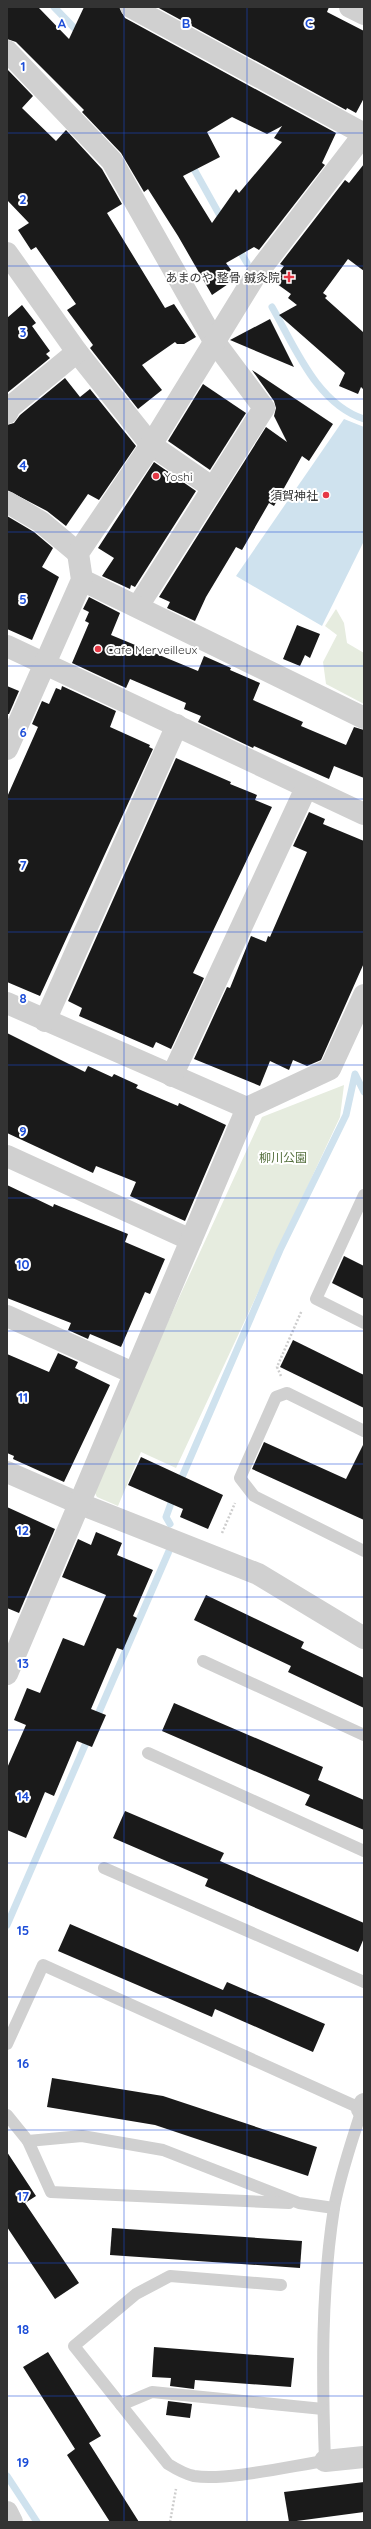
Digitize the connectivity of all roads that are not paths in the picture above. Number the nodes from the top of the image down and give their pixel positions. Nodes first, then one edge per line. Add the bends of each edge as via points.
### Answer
1 (131, 7) edge
2 (350, 7) edge
3 (364, 14) edge
4 (7, 51) edge
5 (363, 139) edge
6 (7, 254) edge
7 (214, 341) junction
8 (76, 352) junction
9 (7, 413) edge
10 (151, 444) junction
11 (213, 488) junction
12 (7, 502) edge
13 (78, 553) junction
14 (82, 580) junction
15 (138, 606) junction
16 (7, 646) edge
17 (47, 664) junction
18 (364, 718) edge
19 (177, 725) junction
20 (7, 749) edge
21 (306, 788) junction
22 (364, 814) edge
23 (364, 995) edge
24 (7, 1004) edge
25 (45, 1021) junction
26 (172, 1076) junction
27 (247, 1108) junction
28 (7, 1156) edge
29 (364, 1195) edge
30 (191, 1240) junction
31 (7, 1316) edge
32 (364, 1323) edge
33 (133, 1374) junction
34 (364, 1431) edge
35 (7, 1472) edge
36 (78, 1503) junction
37 (364, 1551) edge
38 (364, 1638) edge
39 (203, 1661) dead end
40 (7, 1674) edge
41 (364, 1736) edge
42 (148, 1753) dead end
43 (364, 1851) edge
44 (104, 1868) dead end
45 (364, 1982) edge
46 (7, 2044) edge
47 (363, 2107) edge
48 (7, 2115) edge
49 (28, 2141) junction
50 (299, 2203) junction
51 (334, 2208) junction
52 (281, 2285) dead end
53 (121, 2405) junction
54 (323, 2409) junction
55 (364, 2457) edge
56 (326, 2461) junction
57 (7, 2512) edge
58 (12, 2522) edge

1 - 5 street
2 - 3 street
4 - 7 street via 112,161
5 - 7 street via 255,276
6 - 8 street
7 - 10 street
7 - 11 street via 264,408
8 - 9 street via 10,407
8 - 10 street
10 - 11 street
10 - 13 street
11 - 15 street
12 - 13 street via 41,522
13 - 14 street
14 - 15 street
14 - 17 street
15 - 18 street
16 - 17 street
17 - 19 street
17 - 20 street
19 - 21 street
19 - 25 street
21 - 22 street
21 - 26 street
23 - 27 street via 330,1069
24 - 25 street
25 - 26 street
26 - 27 street
27 - 30 street
28 - 30 street
29 - 32 lane via 316,1299
30 - 33 street
31 - 33 street
33 - 36 street
34 - 37 lane via 287,1393 276,1397 240,1478 254,1496
35 - 36 street
36 - 38 street via 258,1574
36 - 40 street
39 - 41 lane
42 - 43 lane
44 - 45 lane
46 - 47 lane via 43,1965
47 - 51 lane
48 - 49 lane
49 - 50 lane via 82,2136 163,2150
49 - 50 lane via 51,2192
50 - 51 lane
51 - 54 lane via 322,2360
52 - 53 lane via 170,2276 136,2294 74,2346
53 - 54 lane via 152,2392
53 - 56 lane via 168,2464 194,2476 227,2475
54 - 56 lane
55 - 56 street
57 - 58 street

